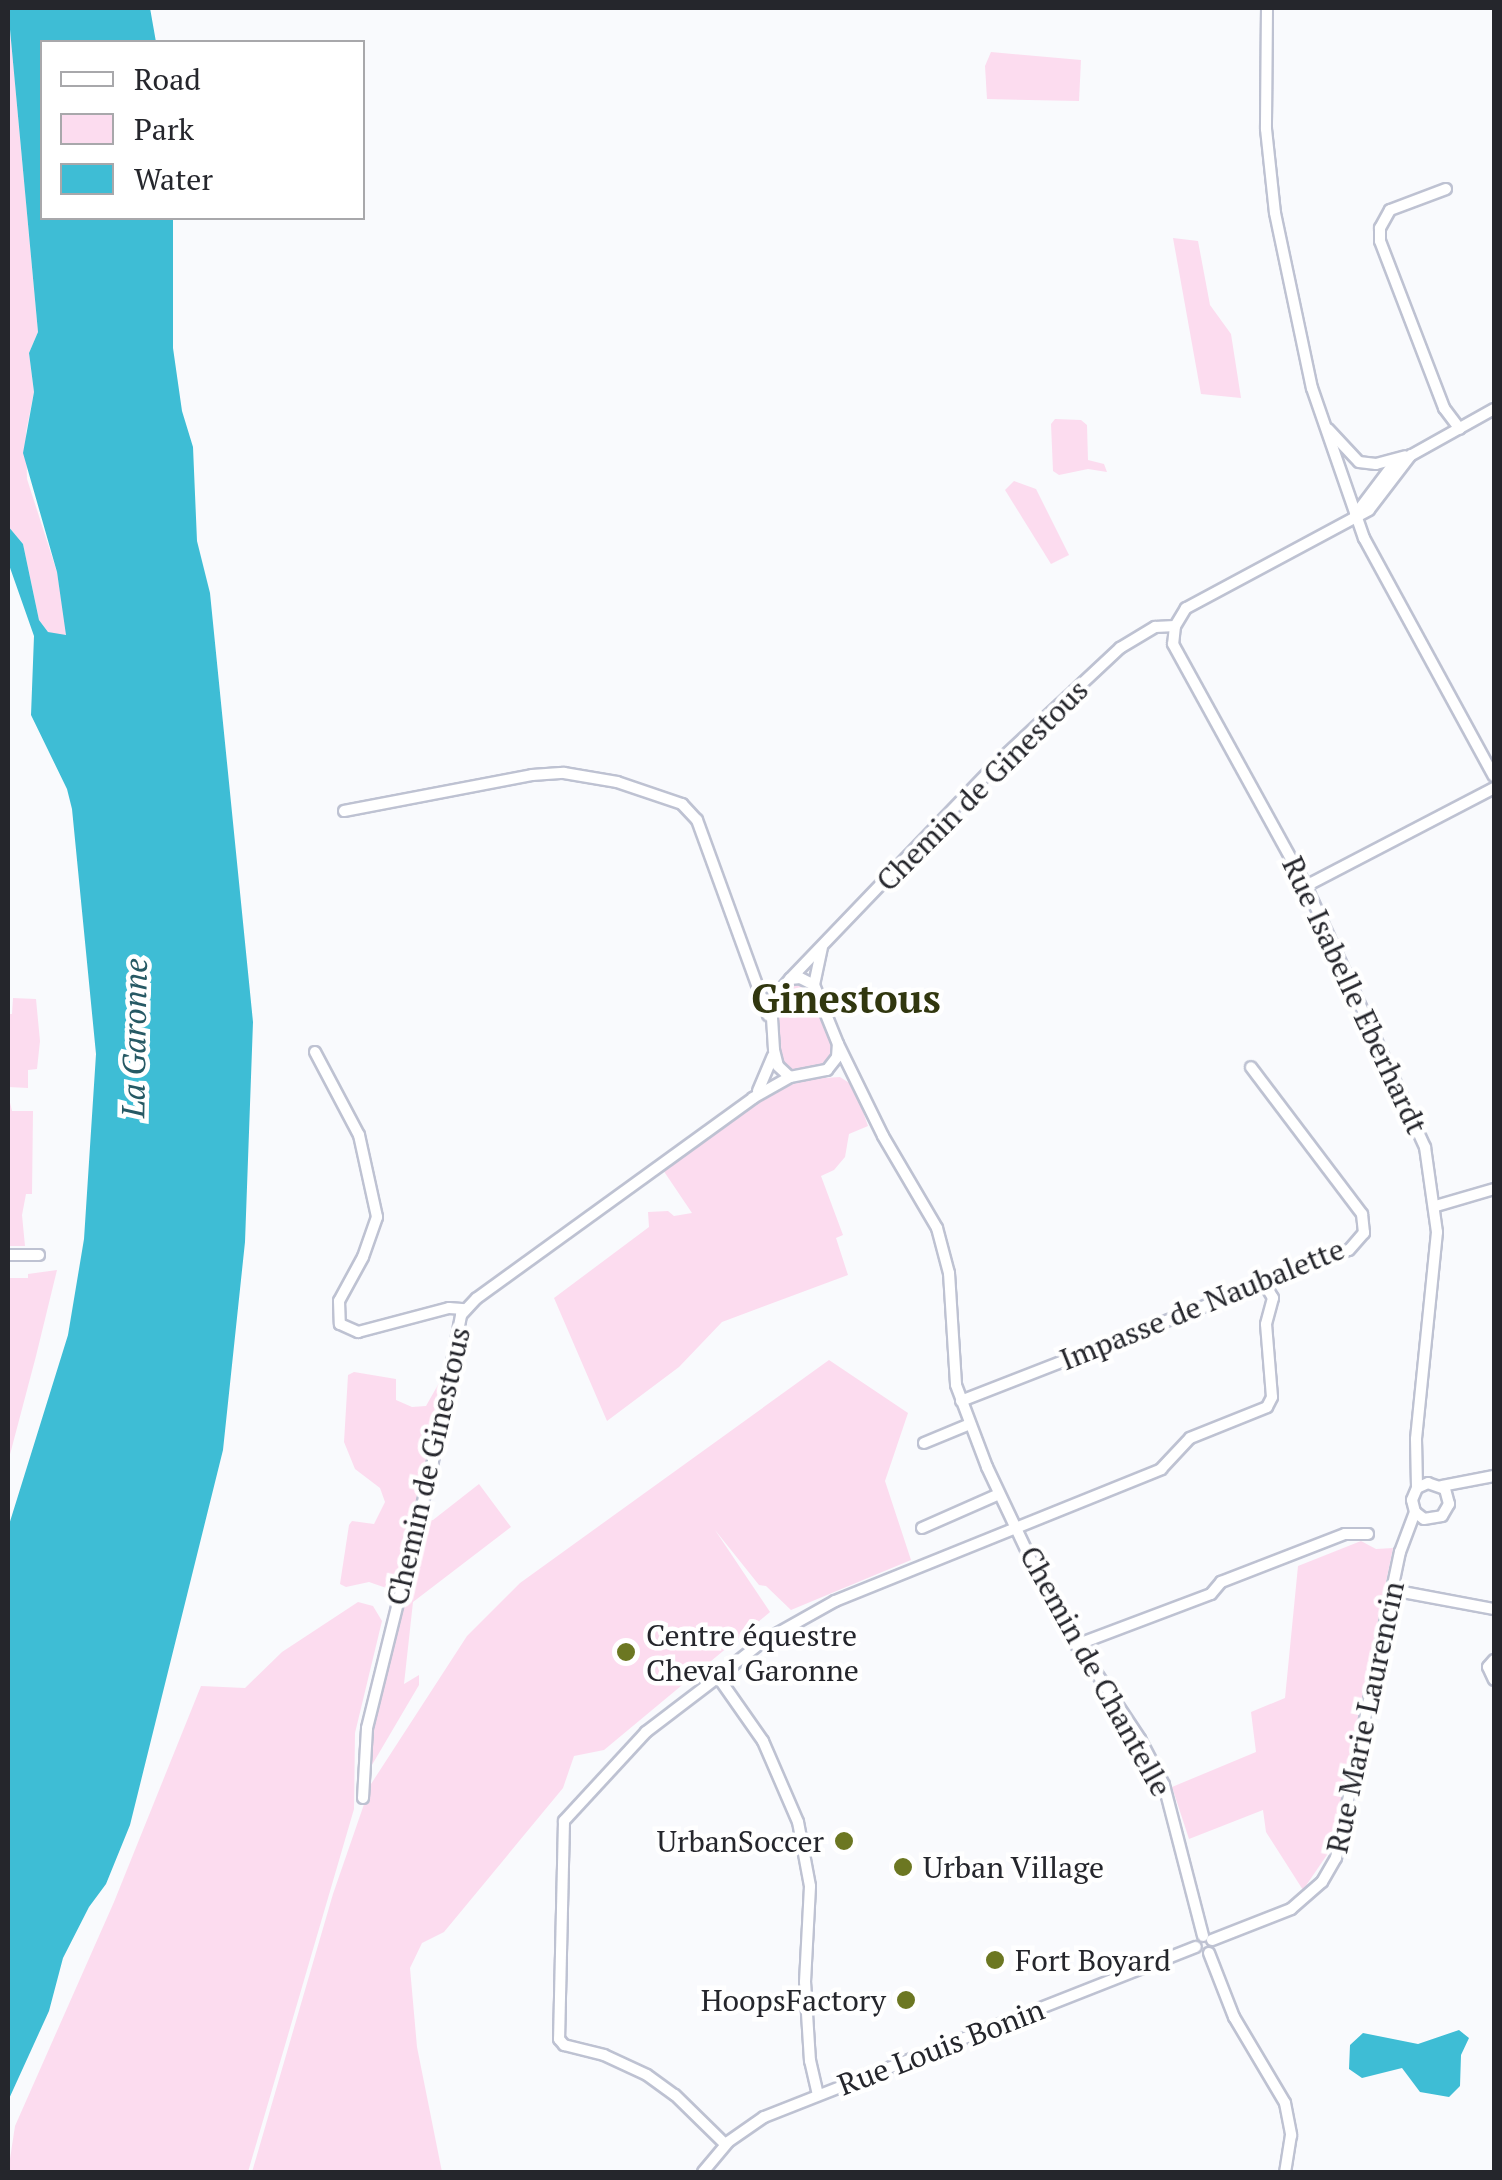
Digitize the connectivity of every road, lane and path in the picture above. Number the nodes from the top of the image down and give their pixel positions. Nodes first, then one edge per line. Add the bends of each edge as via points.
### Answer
1 (1267, 8) edge
2 (1446, 189) dead end
3 (1444, 408) junction
4 (1494, 409) edge
5 (1322, 421) junction
6 (1460, 429) junction
7 (1448, 435) junction
8 (1410, 456) junction
9 (1355, 515) junction
10 (1174, 632) junction
11 (1494, 776) edge
12 (1494, 788) edge
13 (344, 811) dead end
14 (1306, 886) junction
15 (823, 946) junction
16 (790, 979) junction
17 (814, 985) junction
18 (760, 992) junction
19 (775, 994) junction
20 (768, 1014) junction
21 (838, 1044) junction
22 (774, 1050) junction
23 (315, 1052) dead end
24 (1251, 1067) dead end
25 (828, 1070) junction
26 (790, 1076) junction
27 (858, 1079) junction
28 (752, 1098) junction
29 (1494, 1189) edge
30 (1436, 1206) junction
31 (8, 1255) edge
32 (40, 1256) dead end
33 (1264, 1283) junction
34 (465, 1309) junction
35 (961, 1400) junction
36 (970, 1424) junction
37 (924, 1443) dead end
38 (1416, 1452) junction
39 (1494, 1476) edge
40 (1474, 1483) junction
41 (1438, 1484) junction
42 (1417, 1488) junction
43 (999, 1494) junction
44 (1449, 1504) junction
45 (1415, 1512) junction
46 (1430, 1520) junction
47 (922, 1528) dead end
48 (1017, 1530) junction
49 (1368, 1534) dead end
50 (1403, 1544) junction
51 (1392, 1590) junction
52 (1494, 1609) edge
53 (1076, 1645) junction
54 (1494, 1660) edge
55 (718, 1677) junction
56 (1494, 1680) edge
57 (363, 1798) dead end
58 (1208, 1938) junction
59 (1196, 1947) junction
60 (1208, 1953) junction
61 (818, 2095) junction
62 (726, 2144) junction
63 (703, 2172) edge
64 (1285, 2172) edge

1 - 5 street via 1266,130 1274,213
2 - 3 street via 1390,210 1380,228
3 - 6 street
3 - 7 street
4 - 6 street
5 - 8 street via 1358,462
5 - 9 street
6 - 7 street
7 - 8 street
8 - 9 street via 1392,466
9 - 10 street via 1195,601
9 - 11 street via 1398,607
10 - 14 street, Rue Isabelle Eberhardt via 1176,650
10 - 15 street, Chemin de Ginestous via 1146,630 1120,648 996,764
12 - 14 street
13 - 18 street via 564,773 682,804 697,820
14 - 30 street, Rue Isabelle Eberhardt via 1415,1116
15 - 16 street, Chemin de Ginestous
15 - 17 street
16 - 17 street
16 - 19 street, Chemin de Ginestous
17 - 21 street
18 - 19 street
18 - 20 street
19 - 20 street, Chemin de Ginestous
20 - 22 street, Chemin de Ginestous
21 - 25 street
21 - 27 street, Chemin de Chantelle
22 - 26 street, Chemin de Ginestous
22 - 28 street, Chemin de Ginestous
23 - 34 street via 359,1135 377,1217 338,1300 340,1324 358,1332
24 - 33 street, Impasse de Naubalette via 1362,1214 1364,1233 1349,1250
25 - 26 street, Chemin de Ginestous
25 - 27 street
26 - 28 street, Chemin de Ginestous
27 - 35 street, Chemin de Chantelle via 938,1228 950,1274 951,1359
28 - 34 street, Chemin de Ginestous
29 - 30 street
30 - 38 street, Rue Isabelle Eberhardt
31 - 32 street
33 - 35 street, Impasse de Naubalette
33 - 48 street via 1273,1298 1266,1324 1270,1404 1190,1438 1161,1469
34 - 57 street, Chemin de Ginestous via 367,1728
35 - 36 street, Chemin de Chantelle
36 - 37 street
36 - 43 street, Chemin de Chantelle
38 - 41 street
38 - 42 street, Rue Isabelle Eberhardt
39 - 40 street
40 - 41 street
40 - 44 street
41 - 42 street
41 - 44 street
42 - 45 street
43 - 47 street
43 - 48 street, Chemin de Chantelle
44 - 46 street
45 - 46 street
45 - 50 street, Rue Marie Laurencin
46 - 50 street, Rue Marie Laurencin
48 - 53 street, Chemin de Chantelle
48 - 55 street via 835,1601 762,1642
49 - 53 street via 1345,1534
50 - 51 street, Rue Marie Laurencin
51 - 52 street
51 - 58 street, Rue Marie Laurencin via 1346,1827 1330,1872 1292,1909
53 - 58 street, Chemin de Chantelle via 1164,1785
54 - 56 street via 1488,1667
55 - 61 street via 763,1741 798,1822 810,1886 806,1982
55 - 62 street via 646,1732 564,1820 558,2039 647,2075
58 - 59 street
58 - 60 street
59 - 60 street
59 - 61 street, Rue Louis Bonin
60 - 64 street via 1234,2018 1285,2102
61 - 62 street, Rue Louis Bonin via 764,2117
62 - 63 street, Rue Louis Bonin

